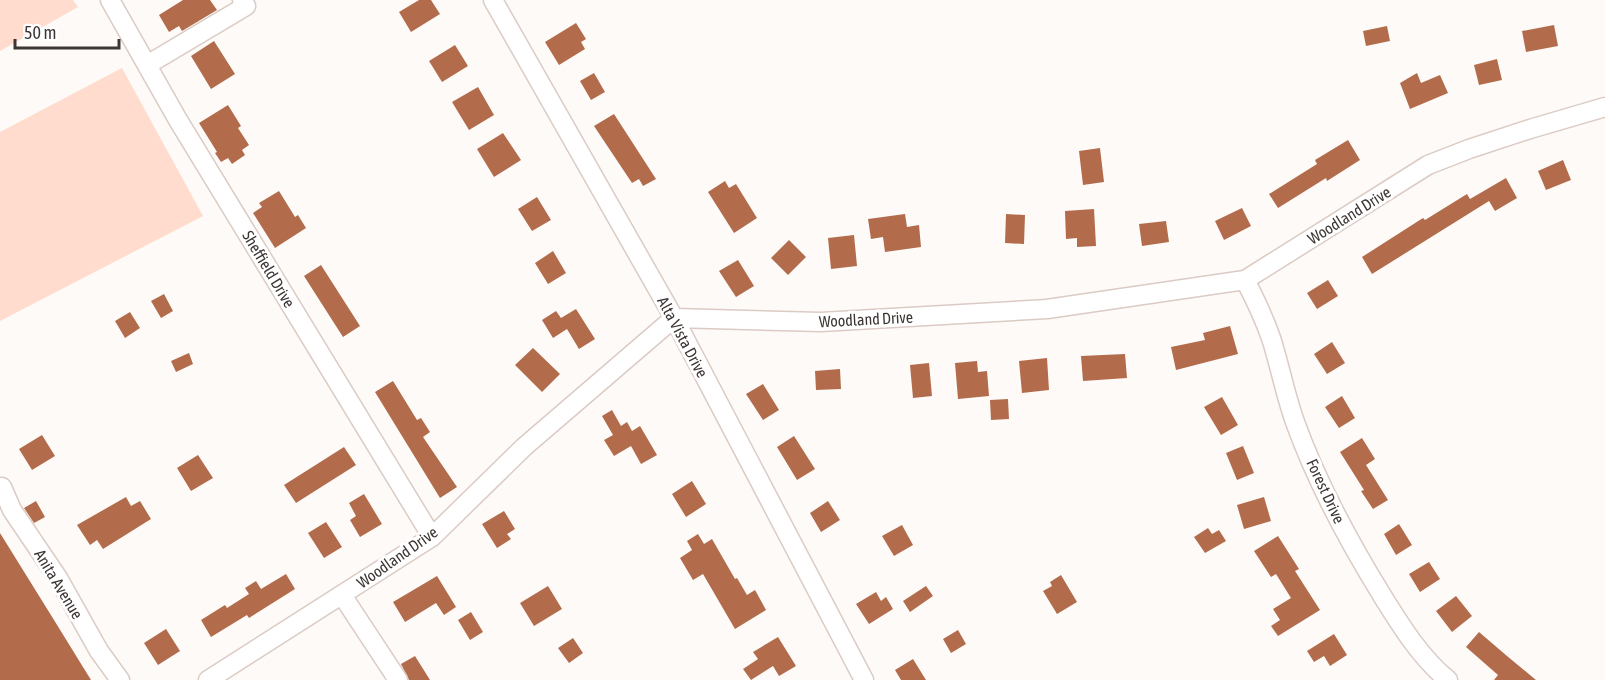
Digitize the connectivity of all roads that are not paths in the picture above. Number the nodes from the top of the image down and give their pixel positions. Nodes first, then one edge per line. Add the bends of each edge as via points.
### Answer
1 (110, 0) edge
2 (242, 0) edge
3 (493, 0) edge
4 (147, 65) junction
5 (1605, 107) edge
6 (1245, 280) junction
7 (674, 318) junction
8 (2, 487) dead end
9 (432, 537) junction
10 (342, 595) junction
11 (232, 674) edge
12 (120, 680) edge
13 (208, 680) edge
14 (398, 680) edge
15 (864, 680) edge
16 (1448, 680) edge

1 - 4 street, Sheffield Drive
2 - 4 street via 246,6
3 - 7 street, Alta Vista Drive
4 - 9 street, Sheffield Drive
5 - 6 street, Woodland Drive via 1428,165
6 - 7 street, Woodland Drive via 1047,309 821,322
6 - 16 street, Forest Drive via 1263,315 1295,423 1322,486 1359,558 1401,625
7 - 9 street, Woodland Drive via 524,447
7 - 15 street, Alta Vista Drive
8 - 12 street, Anita Avenue via 12,510
9 - 10 street, Woodland Drive
10 - 11 street, Woodland Drive
10 - 14 street
11 - 13 street, Woodland Drive

